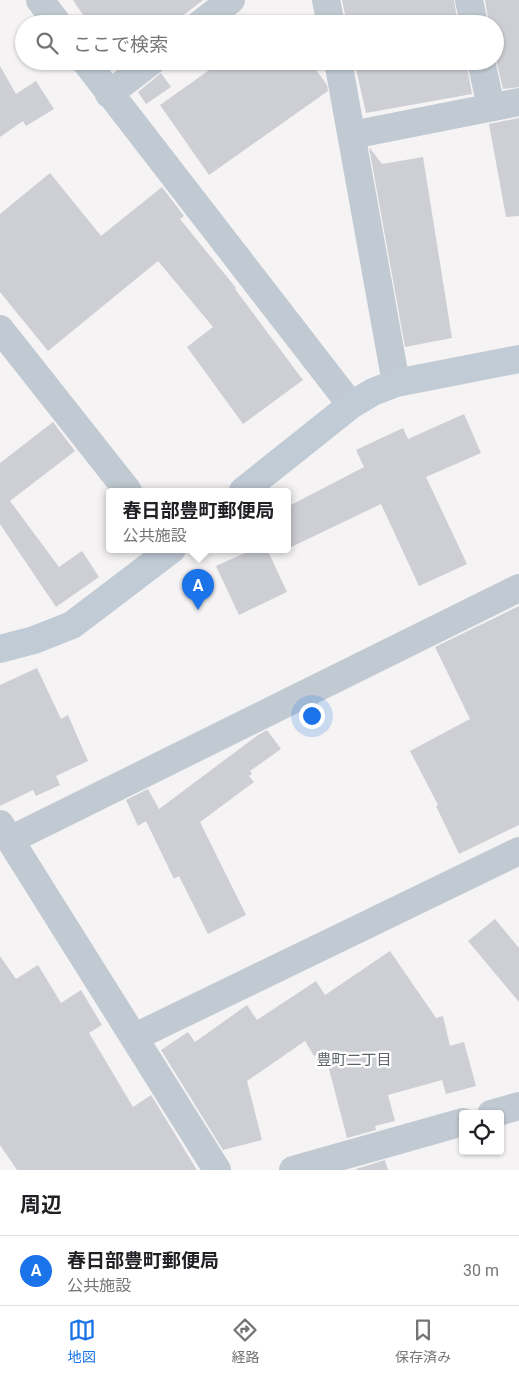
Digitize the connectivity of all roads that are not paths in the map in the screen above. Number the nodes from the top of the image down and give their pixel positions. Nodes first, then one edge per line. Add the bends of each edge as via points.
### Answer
1 (40, 0) edge
2 (231, 0) edge
3 (326, 0) edge
4 (469, 0) edge
5 (51, 15) edge
6 (212, 15) edge
7 (329, 15) edge
8 (472, 15) edge
9 (92, 70) edge
10 (140, 70) edge
11 (340, 70) edge
12 (483, 70) edge
13 (109, 94) junction
14 (519, 102) edge
15 (491, 106) junction
16 (352, 135) junction
17 (0, 329) edge
18 (519, 359) edge
19 (396, 383) junction
20 (351, 404) junction
21 (126, 488) edge
22 (247, 488) edge
23 (167, 553) edge
24 (519, 588) edge
25 (0, 649) edge
26 (5, 832) edge
27 (519, 851) edge
28 (135, 1037) junction
29 (519, 1106) edge
30 (504, 1110) edge
31 (459, 1123) edge
32 (217, 1170) edge
33 (293, 1170) edge

1 - 5 street
2 - 6 street
3 - 7 street
4 - 8 street
9 - 13 street
10 - 13 street
11 - 16 street
12 - 15 street
13 - 20 street
14 - 15 street
15 - 16 street
16 - 19 street
17 - 21 street
18 - 19 street
19 - 20 street
20 - 22 street
23 - 25 street via 72,625
24 - 26 street
26 - 28 street
27 - 28 street
28 - 32 street
29 - 30 street
31 - 33 street

